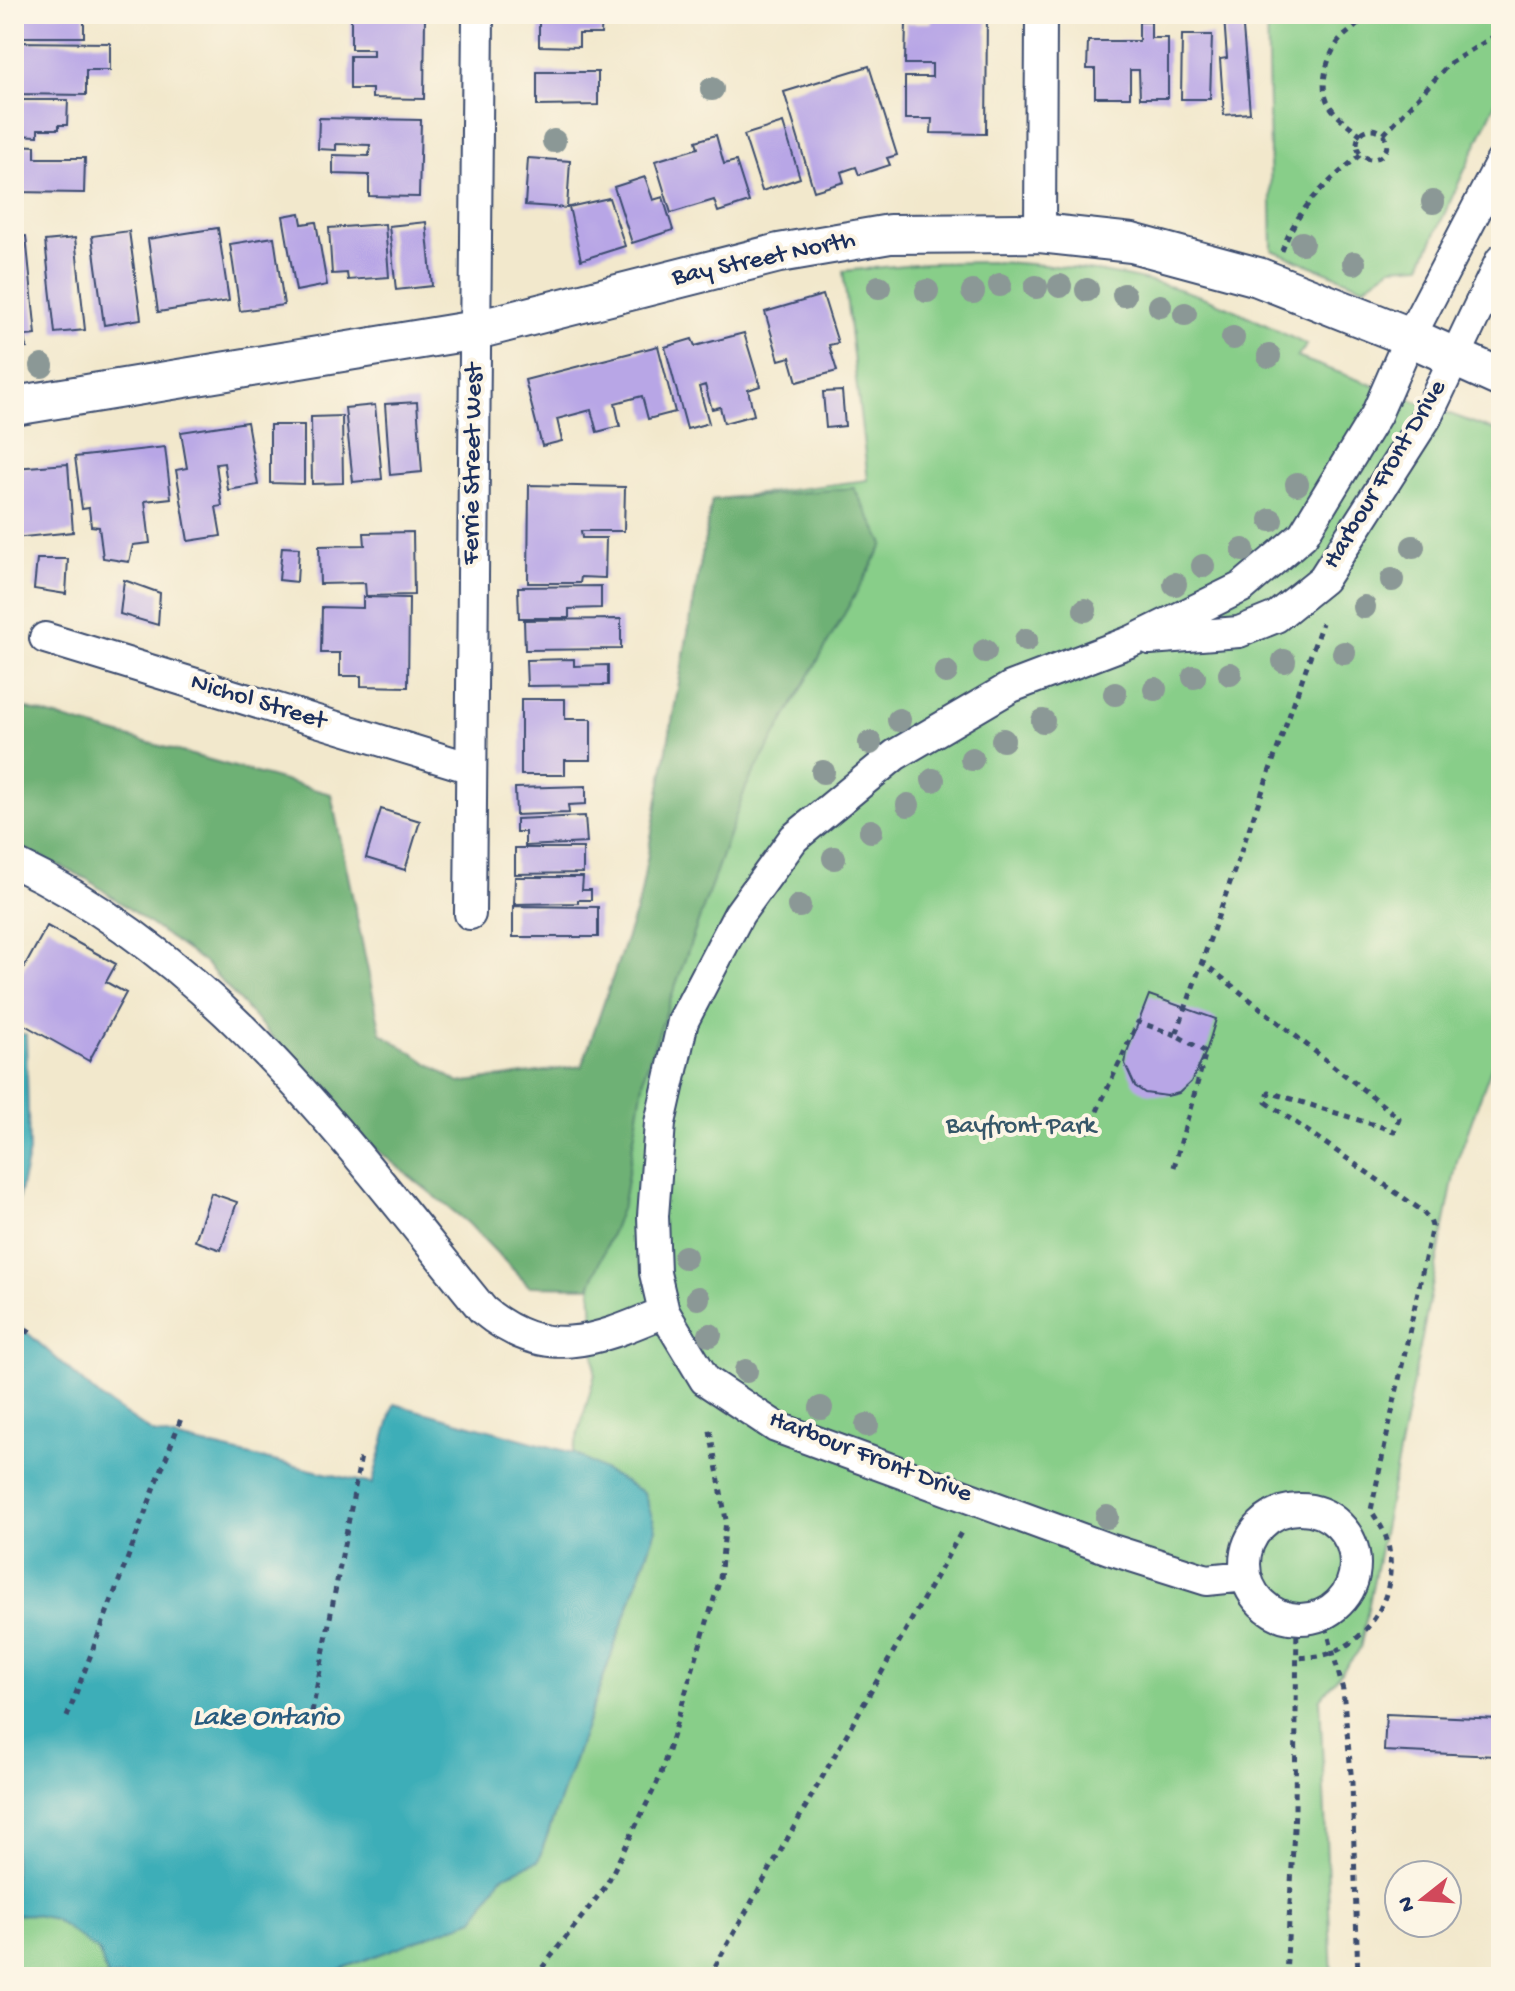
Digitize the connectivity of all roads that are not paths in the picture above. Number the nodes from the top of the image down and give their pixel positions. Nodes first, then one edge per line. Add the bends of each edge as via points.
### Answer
1 (478, 14) edge
2 (1041, 14) edge
3 (1501, 162) edge
4 (1040, 233) junction
5 (1501, 260) edge
6 (476, 330) junction
7 (1410, 337) junction
8 (1455, 358) junction
9 (1501, 378) edge
10 (14, 406) edge
11 (45, 638) dead end
12 (1132, 641) junction
13 (471, 768) junction
14 (14, 863) edge
15 (470, 914) dead end
16 (664, 1312) junction
17 (1246, 1576) junction

1 - 6 street, Ferrie Street West
2 - 4 street
3 - 7 street, Harbour Front Drive
4 - 6 street, Bay Street North via 890,234 792,250
4 - 7 street, Bay Street North via 1132,243 1258,277
5 - 8 street, Harbour Front Drive
6 - 10 street, Bay Street North
6 - 13 street, Ferrie Street West
7 - 8 street, Bay Street North
7 - 12 street, Harbour Front Drive via 1376,415 1303,535 1242,587
8 - 9 street, Bay Street North
8 - 12 street, Harbour Front Drive via 1426,418 1323,579 1276,617 1239,632
11 - 13 street, Nichol Street
12 - 16 street, Harbour Front Drive via 1011,687 895,755 794,838 739,914 683,1021 660,1123 653,1216 655,1273
13 - 15 street, Ferrie Street West
14 - 16 street via 103,913 233,1018 311,1097 498,1323 538,1340 565,1343 606,1336
16 - 17 street, Harbour Front Drive via 705,1380 776,1427 1109,1549 1207,1580
17 - 17 street via 1267,1608 1284,1617 1310,1617 1338,1604 1350,1589 1355,1551 1347,1533 1317,1510 1278,1512 1251,1538

